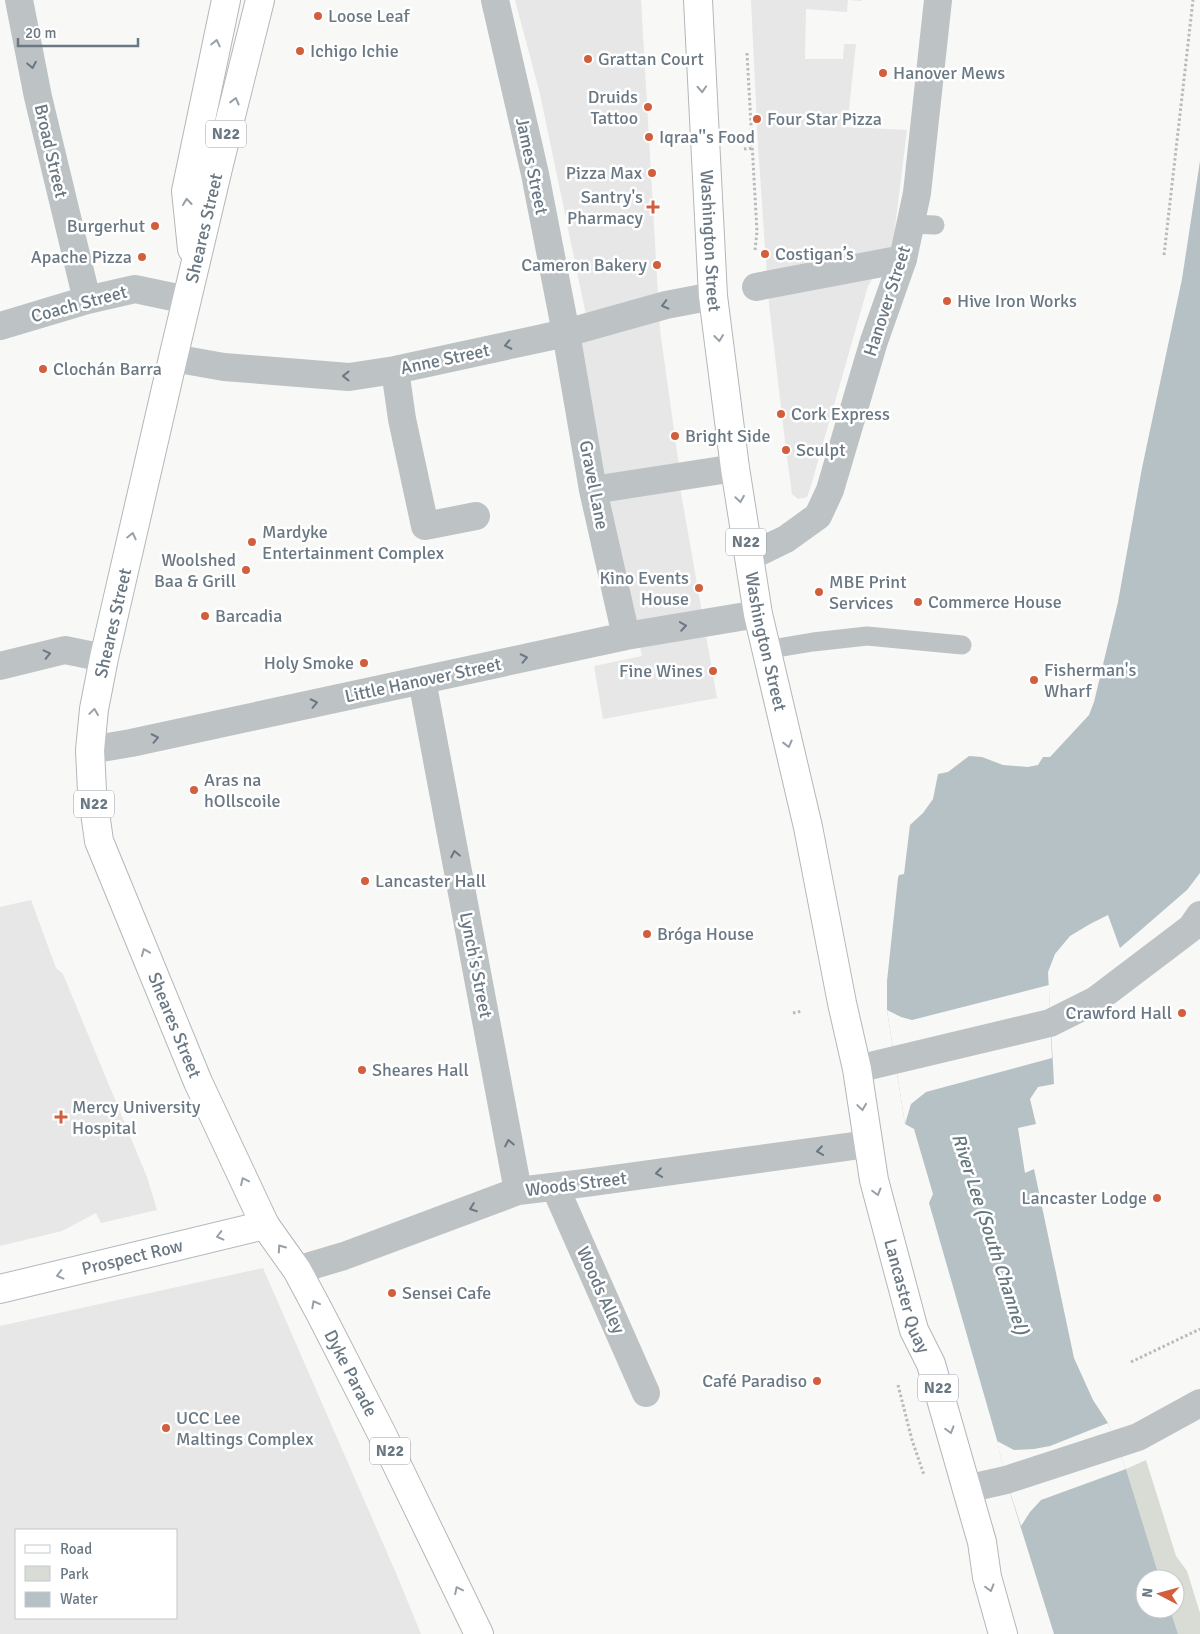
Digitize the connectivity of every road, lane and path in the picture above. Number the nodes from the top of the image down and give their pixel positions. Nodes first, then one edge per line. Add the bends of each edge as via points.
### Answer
1 (19, 0) edge
2 (226, 0) edge
3 (260, 0) edge
4 (495, 0) edge
5 (698, 0) edge
6 (938, 0) edge
7 (1193, 0) edge
8 (747, 53) dead end
9 (753, 148) junction
10 (744, 149) dead end
11 (755, 250) dead end
12 (1164, 255) dead end
13 (903, 258) junction
14 (194, 268) junction
15 (756, 287) dead end
16 (713, 296) junction
17 (87, 300) junction
18 (187, 300) junction
19 (0, 326) edge
20 (566, 333) junction
21 (173, 358) junction
22 (395, 370) junction
23 (735, 468) junction
24 (594, 490) junction
25 (476, 516) dead end
26 (749, 557) junction
27 (758, 614) junction
28 (626, 636) junction
29 (962, 645) dead end
30 (765, 650) junction
31 (104, 658) junction
32 (0, 666) edge
33 (422, 680) junction
34 (90, 750) junction
35 (1200, 915) edge
36 (802, 1011) dead end
37 (793, 1013) dead end
38 (857, 1069) junction
39 (868, 1144) junction
40 (555, 1187) junction
41 (518, 1191) junction
42 (265, 1225) junction
43 (297, 1270) junction
44 (0, 1289) edge
45 (1200, 1328) edge
46 (1131, 1362) dead end
47 (646, 1393) dead end
48 (1200, 1403) edge
49 (966, 1489) junction
50 (479, 1634) edge
51 (1003, 1634) edge

1 -> 17 street, Broad Street via 38,97
14 -> 2 main road, N22 via 186,191
14 -> 3 main road, Sheares Street / N22
4 - 20 street, James Street via 535,174
5 -> 16 main road, Washington Street / N22
6 - 13 street, Hanover Street via 917,193 922,225
7 - 12 path
8 - 9 path
9 - 10 path
9 - 11 path
13 - 15 street
13 - 26 street, Hanover Street via 830,490 818,516 786,539
14 - 18 main road, Sheares Street / N22
16 -> 20 street, Anne Street via 666,305
16 -> 23 main road, Washington Street / N22
17 - 18 street, Coach Street via 134,289
17 - 19 street, Coach Street
18 - 21 main road, Sheares Street / N22
20 -> 22 street, Anne Street
20 - 24 street, Gravel Lane
22 -> 21 street, Anne Street via 349,377
31 -> 21 main road, Sheares Street / N22
22 - 25 street via 424,526
23 - 24 street
23 -> 26 main road, Washington Street / N22
24 - 28 street, Gravel Lane
26 - 27 main road, Washington Street / N22
28 -> 27 street, Little Hanover Street
27 - 30 main road, Washington Street / N22
33 -> 28 street, Little Hanover Street
29 - 30 lane via 868,636
30 -> 38 main road, Washington Street / N22 via 808,827
32 -> 31 street via 65,650
34 -> 31 main road, Sheares Street / N22
34 -> 33 street, Little Hanover Street
41 -> 33 street, Lynch's Street
42 -> 34 main road, Sheares Street / N22 via 198,1082 99,841
35 - 38 street via 1191,928 1096,1000 1050,1023
36 - 37 path
38 -> 39 main road, Lancaster Quay / N22
39 -> 40 street, Woods Street
39 -> 49 main road, Lancaster Quay / N22 via 874,1180 914,1330 931,1364
40 - 41 street, Woods Street
40 - 47 street, Woods Alley
41 -> 43 street, Woods Street via 344,1256
43 -> 42 main road, Dyke Parade / N22
42 -> 44 main road, Prospect Row
50 -> 43 main road, Dyke Parade / N22 via 381,1432
45 - 46 path
48 - 49 street via 1138,1437 1006,1480
49 -> 51 main road, Lancaster Quay / N22

